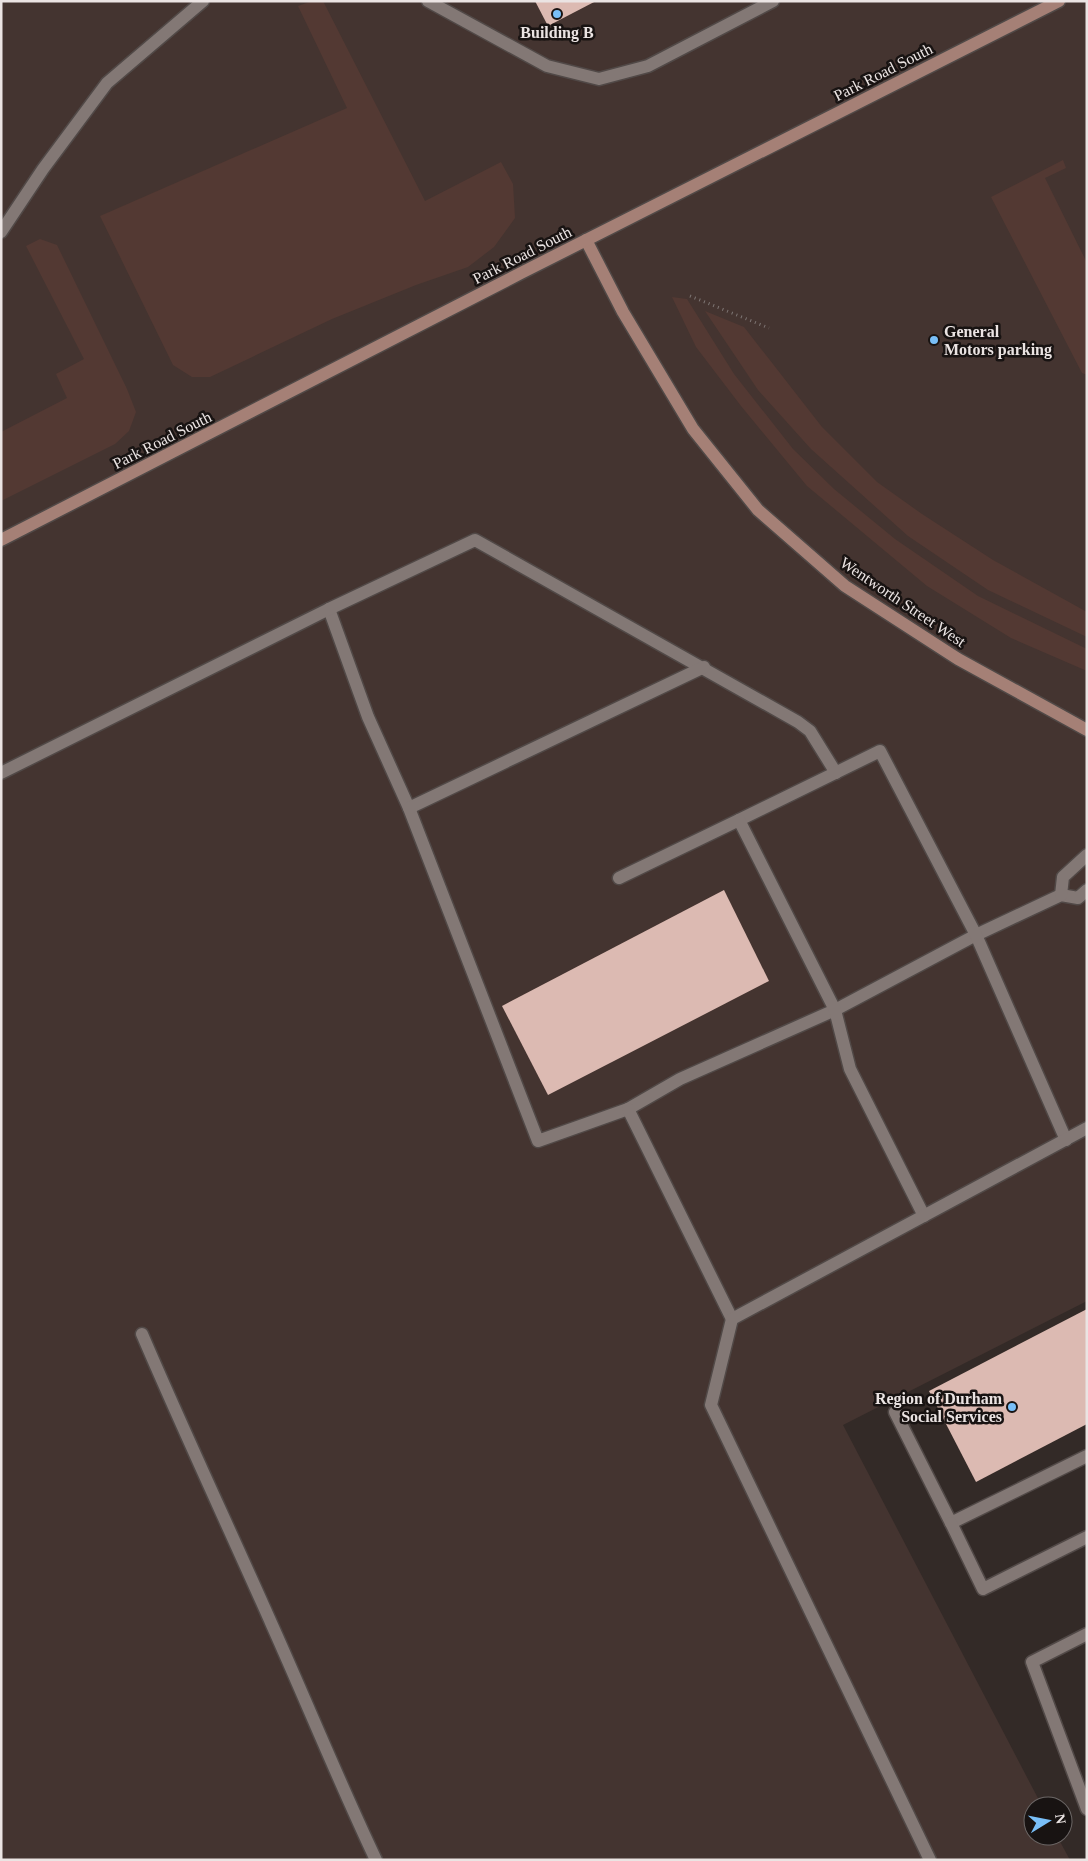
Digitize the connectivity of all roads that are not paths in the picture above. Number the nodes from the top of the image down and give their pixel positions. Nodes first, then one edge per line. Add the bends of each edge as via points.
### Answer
1 (203, 1) edge
2 (428, 1) edge
3 (773, 1) edge
4 (1059, 1) edge
5 (1, 232) edge
6 (586, 240) junction
7 (1, 540) edge
8 (329, 609) junction
9 (704, 667) junction
10 (1087, 730) edge
11 (1, 773) edge
12 (836, 773) junction
13 (410, 808) junction
14 (739, 820) junction
15 (1087, 855) edge
16 (619, 878) dead end
17 (1087, 890) edge
18 (1061, 895) junction
19 (976, 935) junction
20 (835, 1010) junction
21 (628, 1109) junction
22 (1087, 1128) edge
23 (1066, 1140) junction
24 (924, 1216) junction
25 (732, 1319) junction
26 (142, 1334) dead end
27 (895, 1412) dead end
28 (1087, 1456) edge
29 (951, 1523) junction
30 (1087, 1537) edge
31 (1087, 1634) edge
32 (1087, 1809) edge
33 (376, 1860) edge
34 (930, 1860) edge

1 - 5 lane via 107,84 43,169
2 - 3 lane via 547,66 599,79 648,66
4 - 6 main road, Park Road South
6 - 7 main road, Park Road South
6 - 10 main road, Wentworth Street West via 623,312 693,429 758,510 845,586 958,659
8 - 9 lane via 475,540
8 - 11 lane
8 - 13 lane via 368,716
9 - 12 lane via 810,731
9 - 13 lane
12 - 14 lane
12 - 19 lane via 880,751
13 - 21 lane via 538,1140
14 - 16 lane
14 - 20 lane
15 - 18 lane via 1063,876
17 - 18 lane via 1078,898
18 - 19 lane
19 - 20 lane
19 - 23 lane
20 - 21 lane via 680,1079
20 - 24 lane via 850,1069
21 - 25 lane
22 - 23 lane
23 - 24 lane
24 - 25 lane
25 - 34 lane via 711,1405
26 - 33 lane
27 - 29 lane
28 - 29 lane
29 - 30 lane via 984,1589
31 - 32 lane via 1032,1662

